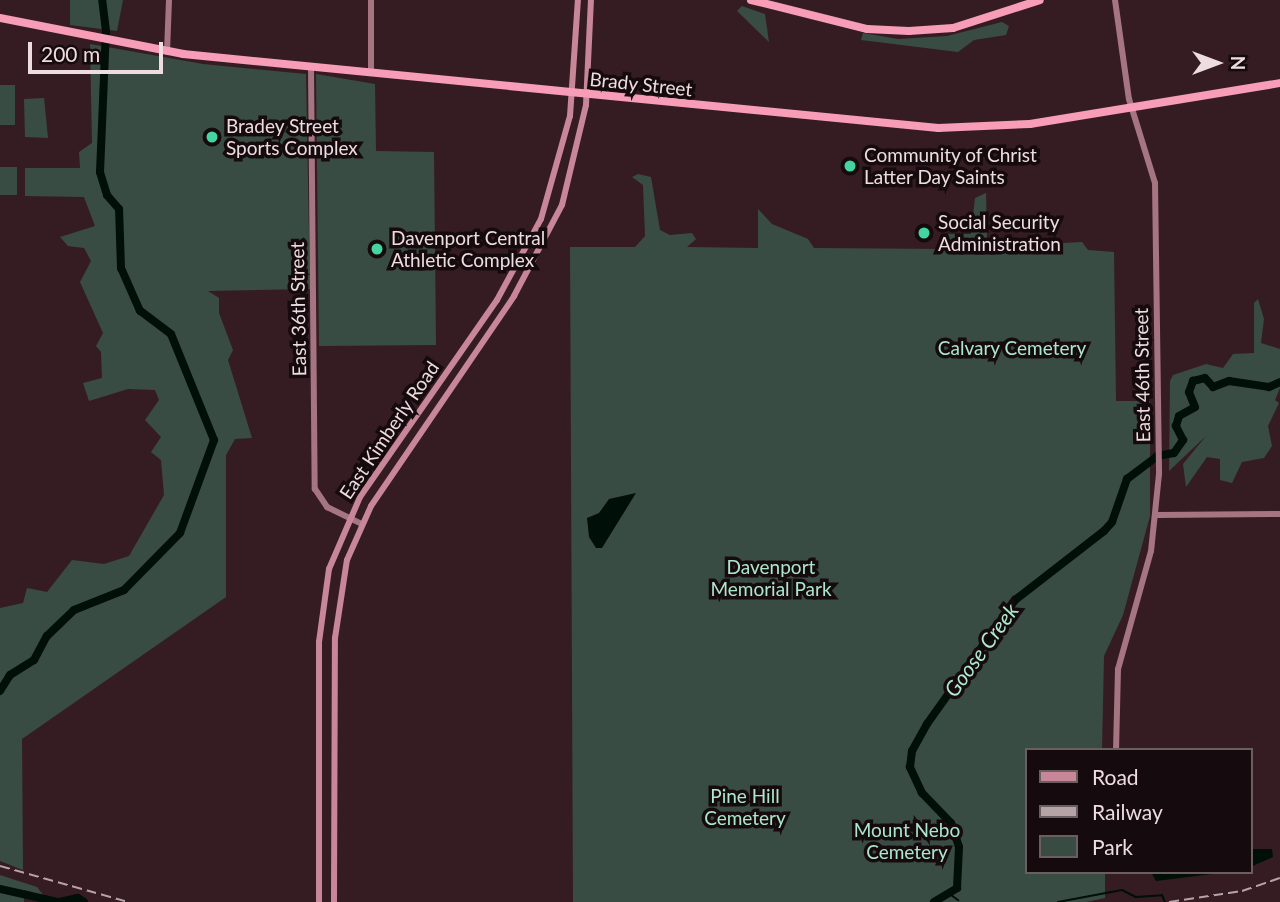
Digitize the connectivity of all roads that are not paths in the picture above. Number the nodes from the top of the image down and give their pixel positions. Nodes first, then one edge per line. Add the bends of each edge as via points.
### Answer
1 (169, 0) edge
2 (371, 0) edge
3 (578, 0) edge
4 (592, 0) edge
5 (751, 0) edge
6 (1040, 0) edge
7 (1115, 0) edge
8 (0, 18) edge
9 (167, 52) junction
10 (311, 67) junction
11 (371, 73) junction
12 (1280, 83) edge
13 (574, 93) junction
14 (588, 94) junction
15 (1132, 107) junction
16 (1280, 514) edge
17 (1157, 515) junction
18 (349, 517) junction
19 (362, 524) junction
20 (1116, 748) edge
21 (319, 902) edge
22 (334, 902) edge

1 - 9 street
2 - 11 street
3 - 13 main road, East Kimberly Road
4 - 14 main road, East Kimberly Road
5 - 6 highway via 867,29 909,31 953,28
7 - 15 street, East 46th Street
8 - 9 highway, Brady Street
9 - 10 highway, Brady Street
10 - 11 highway, Brady Street
10 - 18 street, East 36th Street via 315,489 327,507
11 - 13 highway, Brady Street
12 - 15 highway, Brady Street
13 - 14 highway, Brady Street
13 - 18 main road, East Kimberly Road via 555,180 525,253
14 - 15 highway, Brady Street via 960,129 1038,123
14 - 19 main road, East Kimberly Road via 572,175 544,246
15 - 17 street, East 46th Street via 1154,183
16 - 17 street
17 - 20 street, East 46th Street via 1118,669
18 - 19 street, East 36th Street
18 - 21 main road, East Kimberly Road via 328,569 321,621
19 - 22 main road, East Kimberly Road via 342,578 336,618

